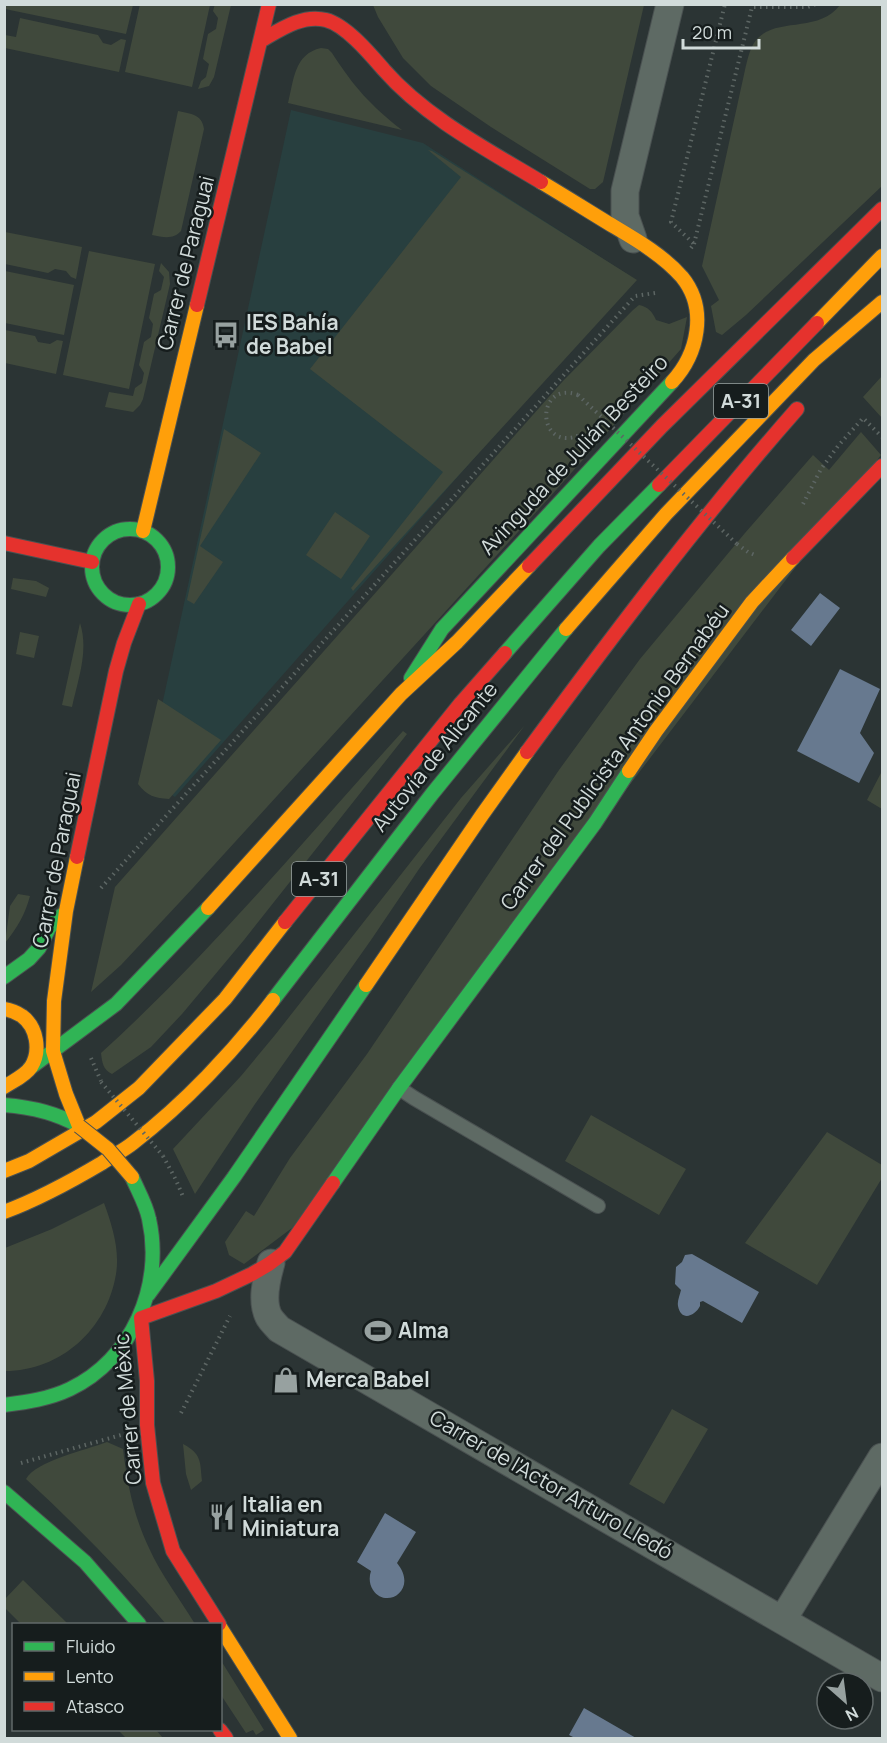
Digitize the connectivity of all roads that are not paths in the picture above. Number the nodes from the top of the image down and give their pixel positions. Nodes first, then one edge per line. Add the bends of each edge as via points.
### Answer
1 (269, 4) edge
2 (670, 4) edge
3 (356, 20) dead end
4 (262, 40) junction
5 (372, 55) junction
6 (882, 208) edge
7 (633, 239) junction
8 (882, 256) edge
9 (882, 302) edge
10 (882, 314) edge
11 (860, 339) dead end
12 (805, 401) dead end
13 (882, 466) edge
14 (143, 531) junction
15 (4, 543) edge
16 (92, 562) junction
17 (140, 604) junction
18 (401, 694) junction
19 (66, 912) junction
20 (4, 977) edge
21 (4, 1009) edge
22 (52, 1051) junction
23 (30, 1068) junction
24 (4, 1087) edge
25 (399, 1088) junction
26 (4, 1105) edge
27 (79, 1126) junction
28 (4, 1171) edge
29 (597, 1206) dead end
30 (4, 1212) edge
31 (271, 1263) junction
32 (148, 1295) junction
33 (141, 1318) junction
34 (4, 1405) edge
35 (882, 1457) edge
36 (4, 1492) edge
37 (783, 1619) junction
38 (138, 1623) edge
39 (218, 1623) edge
40 (222, 1629) edge
41 (882, 1678) edge
42 (290, 1738) edge

1 - 4 main road, Carrer de Paraguai
2 - 7 street via 625,191 625,216
3 - 5 main road, Avinguda de Julián Besteiro
4 - 5 main road, Avinguda de Julián Besteiro via 305,19 320,19 337,24
4 - 14 main road, Carrer de Paraguai
5 - 7 main road, Avinguda de Julián Besteiro via 412,97 456,129
6 - 18 main road via 662,426 457,642
7 - 18 main road, Avinguda de Julián Besteiro via 675,270 694,299 698,334 691,356 679,375 442,629
8 - 28 main road, Autovía de Alicante / A-31 via 599,546 461,703 217,1007 139,1089 96,1122
9 - 30 main road, Autovía de Alicante / A-31 via 814,360 666,514 596,594 432,794 261,1016 214,1068 132,1144 72,1181
10 - 11 main road
12 - 32 main road via 655,581 484,812 200,1226
13 - 25 main road, Carrer del Publicista Antonio Bernabéu via 752,602
14 - 16 main road via 110,534 101,541
14 - 17 main road via 162,546 168,569 159,591
15 - 16 main road
16 - 17 main road via 96,586 104,596 124,605
17 - 19 main road, Carrer de Paraguai via 116,671
18 - 22 main road via 186,932 123,996
19 - 20 main road via 49,928 29,959
19 - 22 main road, Carrer de Paraguai via 54,1001
21 - 23 main road via 26,1019 34,1029 36,1047
22 - 23 main road
22 - 27 main road, Carrer de Paraguai
23 - 24 main road
25 - 29 lane
25 - 31 main road, Carrer del Publicista Antonio Bernabéu via 285,1252
26 - 27 main road, Carrer de Mèxic via 48,1112
27 - 32 main road, Carrer de Mèxic, bridge via 117,1157 143,1199 153,1246
31 - 33 main road, Carrer del Publicista Antonio Bernabéu via 232,1284
31 - 37 street, Carrer de l'Actor Arturo Lledó via 265,1306 279,1329
32 - 33 main road, Carrer de Mèxic
33 - 34 main road, Carrer de Mèxic via 114,1358 81,1384 53,1397
33 - 39 main road, Carrer de Mèxic via 153,1483 173,1551
35 - 37 street
36 - 38 main road via 85,1562
37 - 41 street, Carrer de l'Actor Arturo Lledó
40 - 42 main road, Carrer de Mèxic

